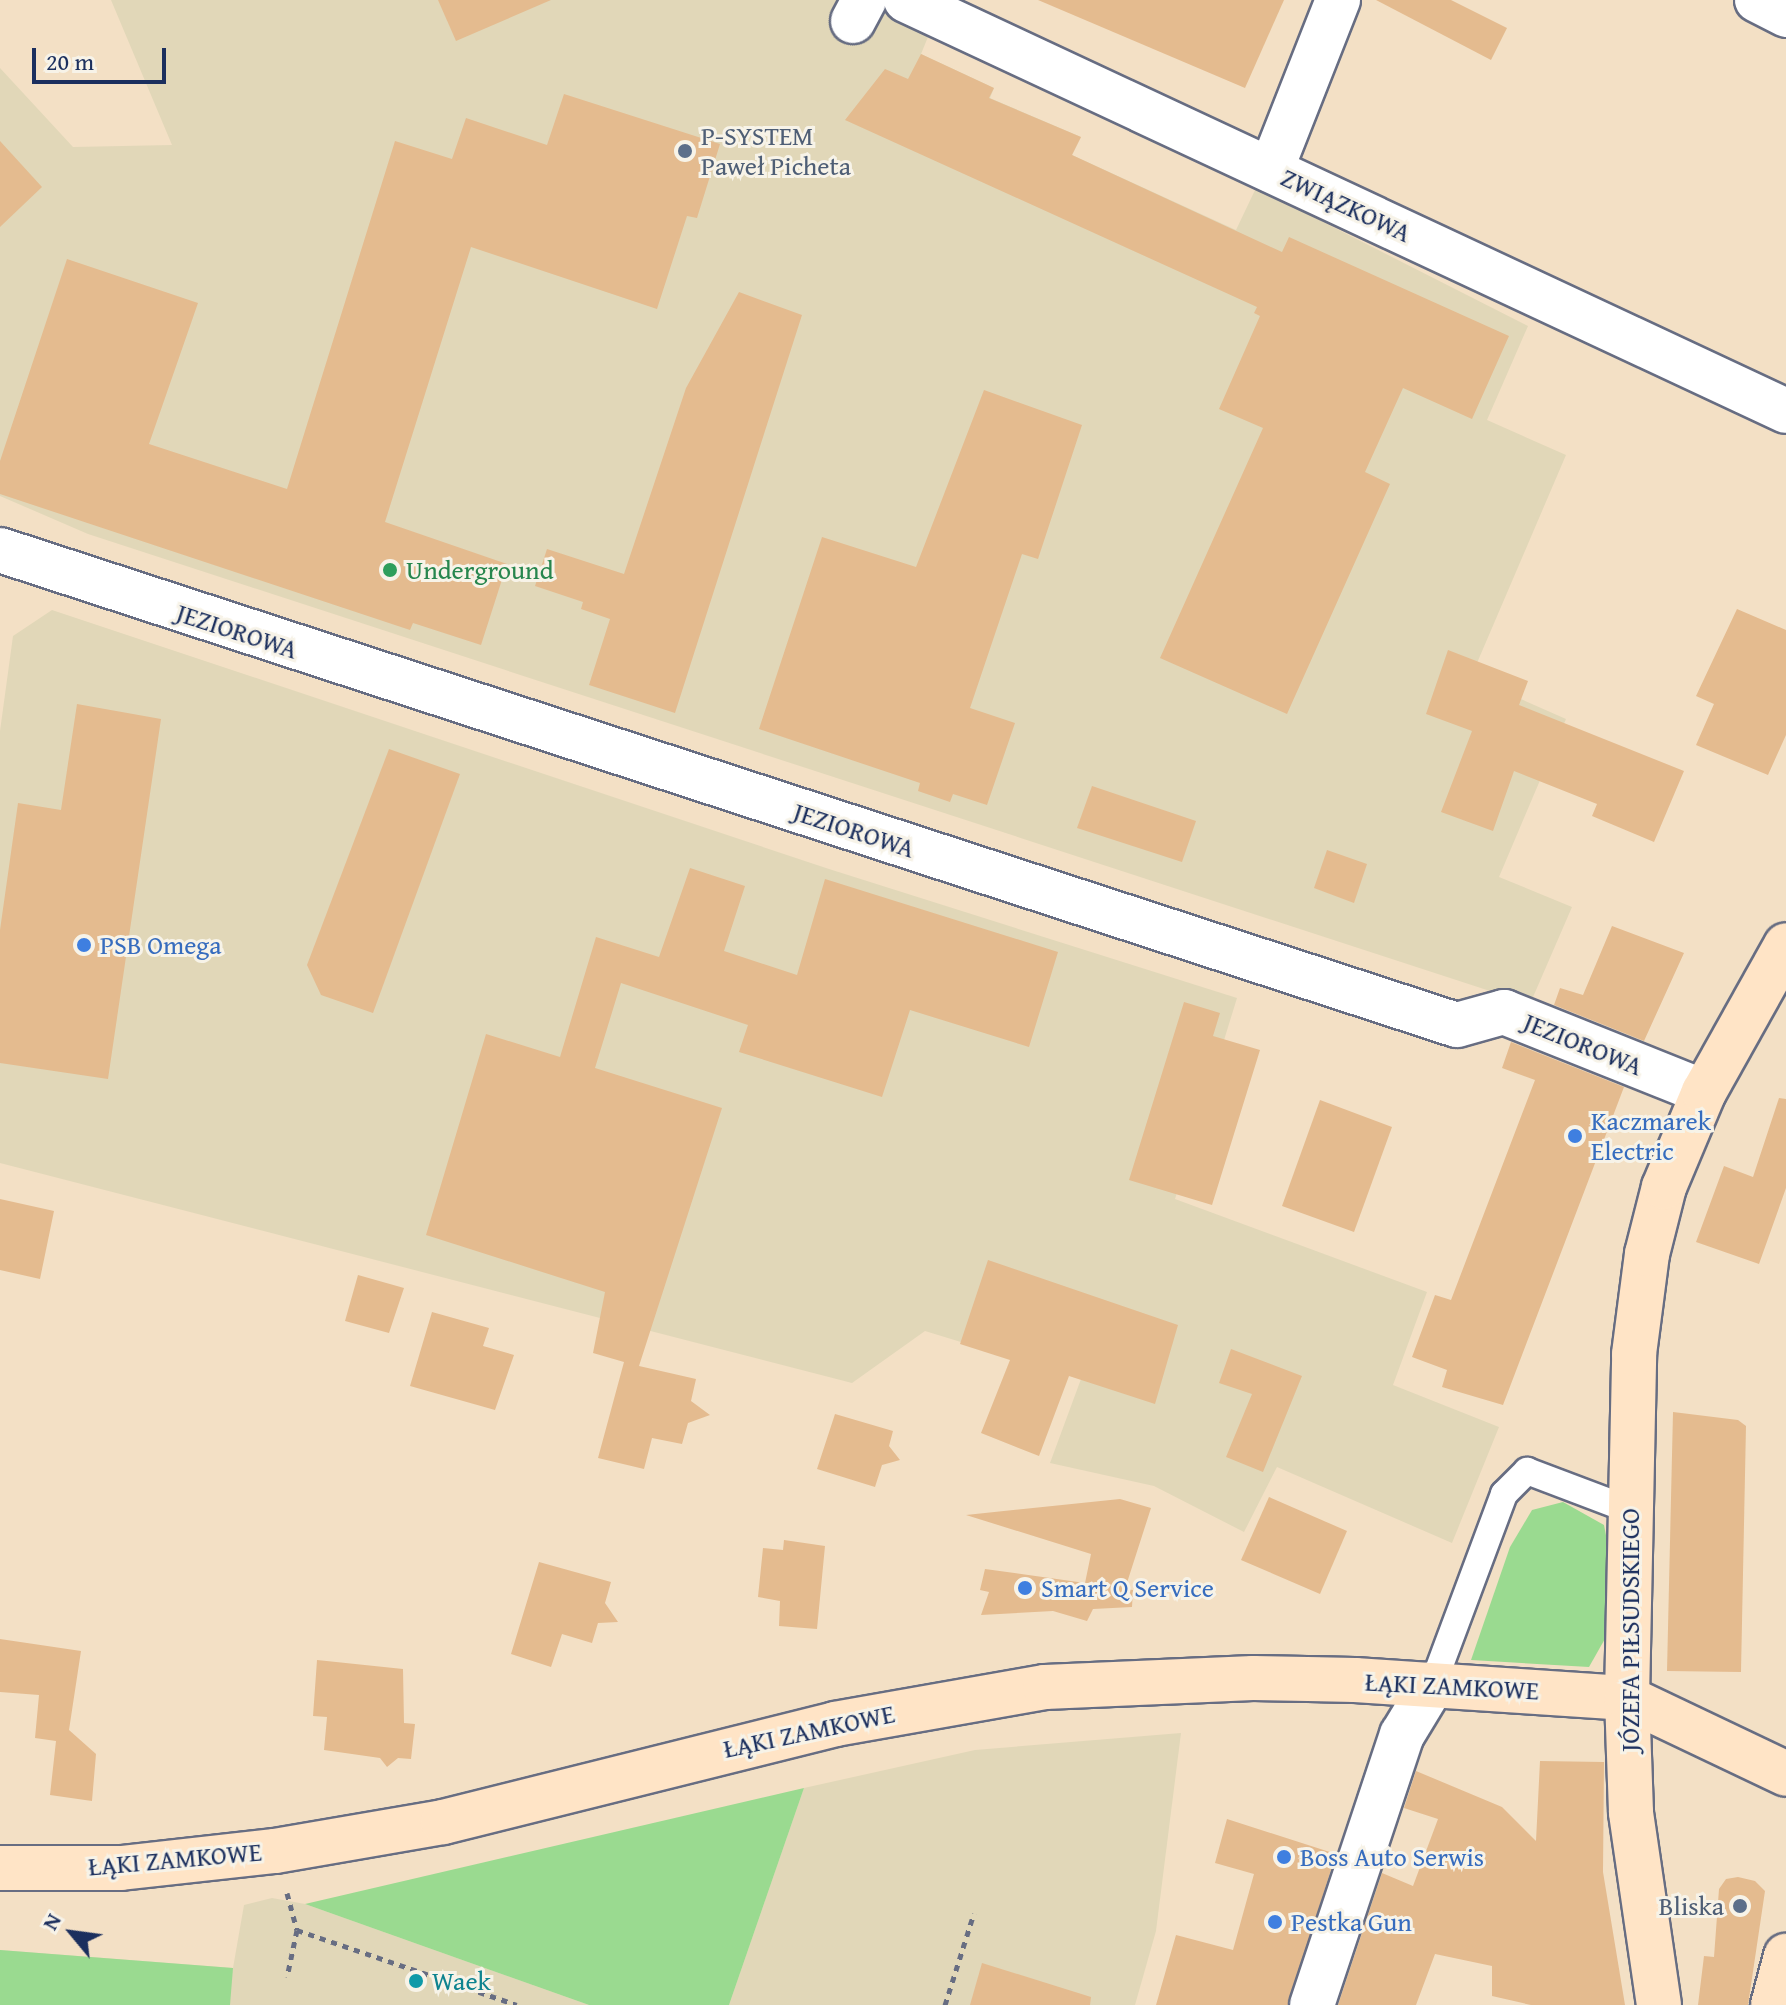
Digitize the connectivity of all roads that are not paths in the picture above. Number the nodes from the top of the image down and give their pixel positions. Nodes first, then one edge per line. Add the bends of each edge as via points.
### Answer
1 (906, 0) edge
2 (1338, 0) edge
3 (1757, 0) edge
4 (1786, 15) edge
5 (1271, 170) junction
6 (1786, 411) edge
7 (0, 550) edge
8 (1786, 945) edge
9 (1704, 1092) junction
10 (1630, 1510) junction
11 (1433, 1684) junction
12 (1627, 1698) junction
13 (1786, 1774) edge
14 (0, 1868) edge
15 (1786, 1956) edge
16 (1312, 2005) edge
17 (1659, 2005) edge
18 (1773, 2005) edge

1 - 5 street, ZWIĄZKOWA
2 - 5 street
3 - 4 street
5 - 6 street, ZWIĄZKOWA
7 - 9 street, JEZIOROWA via 1457,1025 1504,1012
8 - 9 street, JÓZEFA PIŁSUDSKIEGO
9 - 10 street, JÓZEFA PIŁSUDSKIEGO via 1664,1187 1647,1254 1634,1354
10 - 11 lane via 1527,1471 1504,1494
10 - 12 street, JÓZEFA PIŁSUDSKIEGO
11 - 12 street, ŁĄKI ZAMKOWE
11 - 14 street, ŁĄKI ZAMKOWE via 1253,1678 1045,1687 835,1724 458,1819 275,1851 121,1868
11 - 16 street via 1402,1735
12 - 13 street
12 - 17 street, JÓZEFA PIŁSUDSKIEGO via 1634,1842
15 - 18 street

